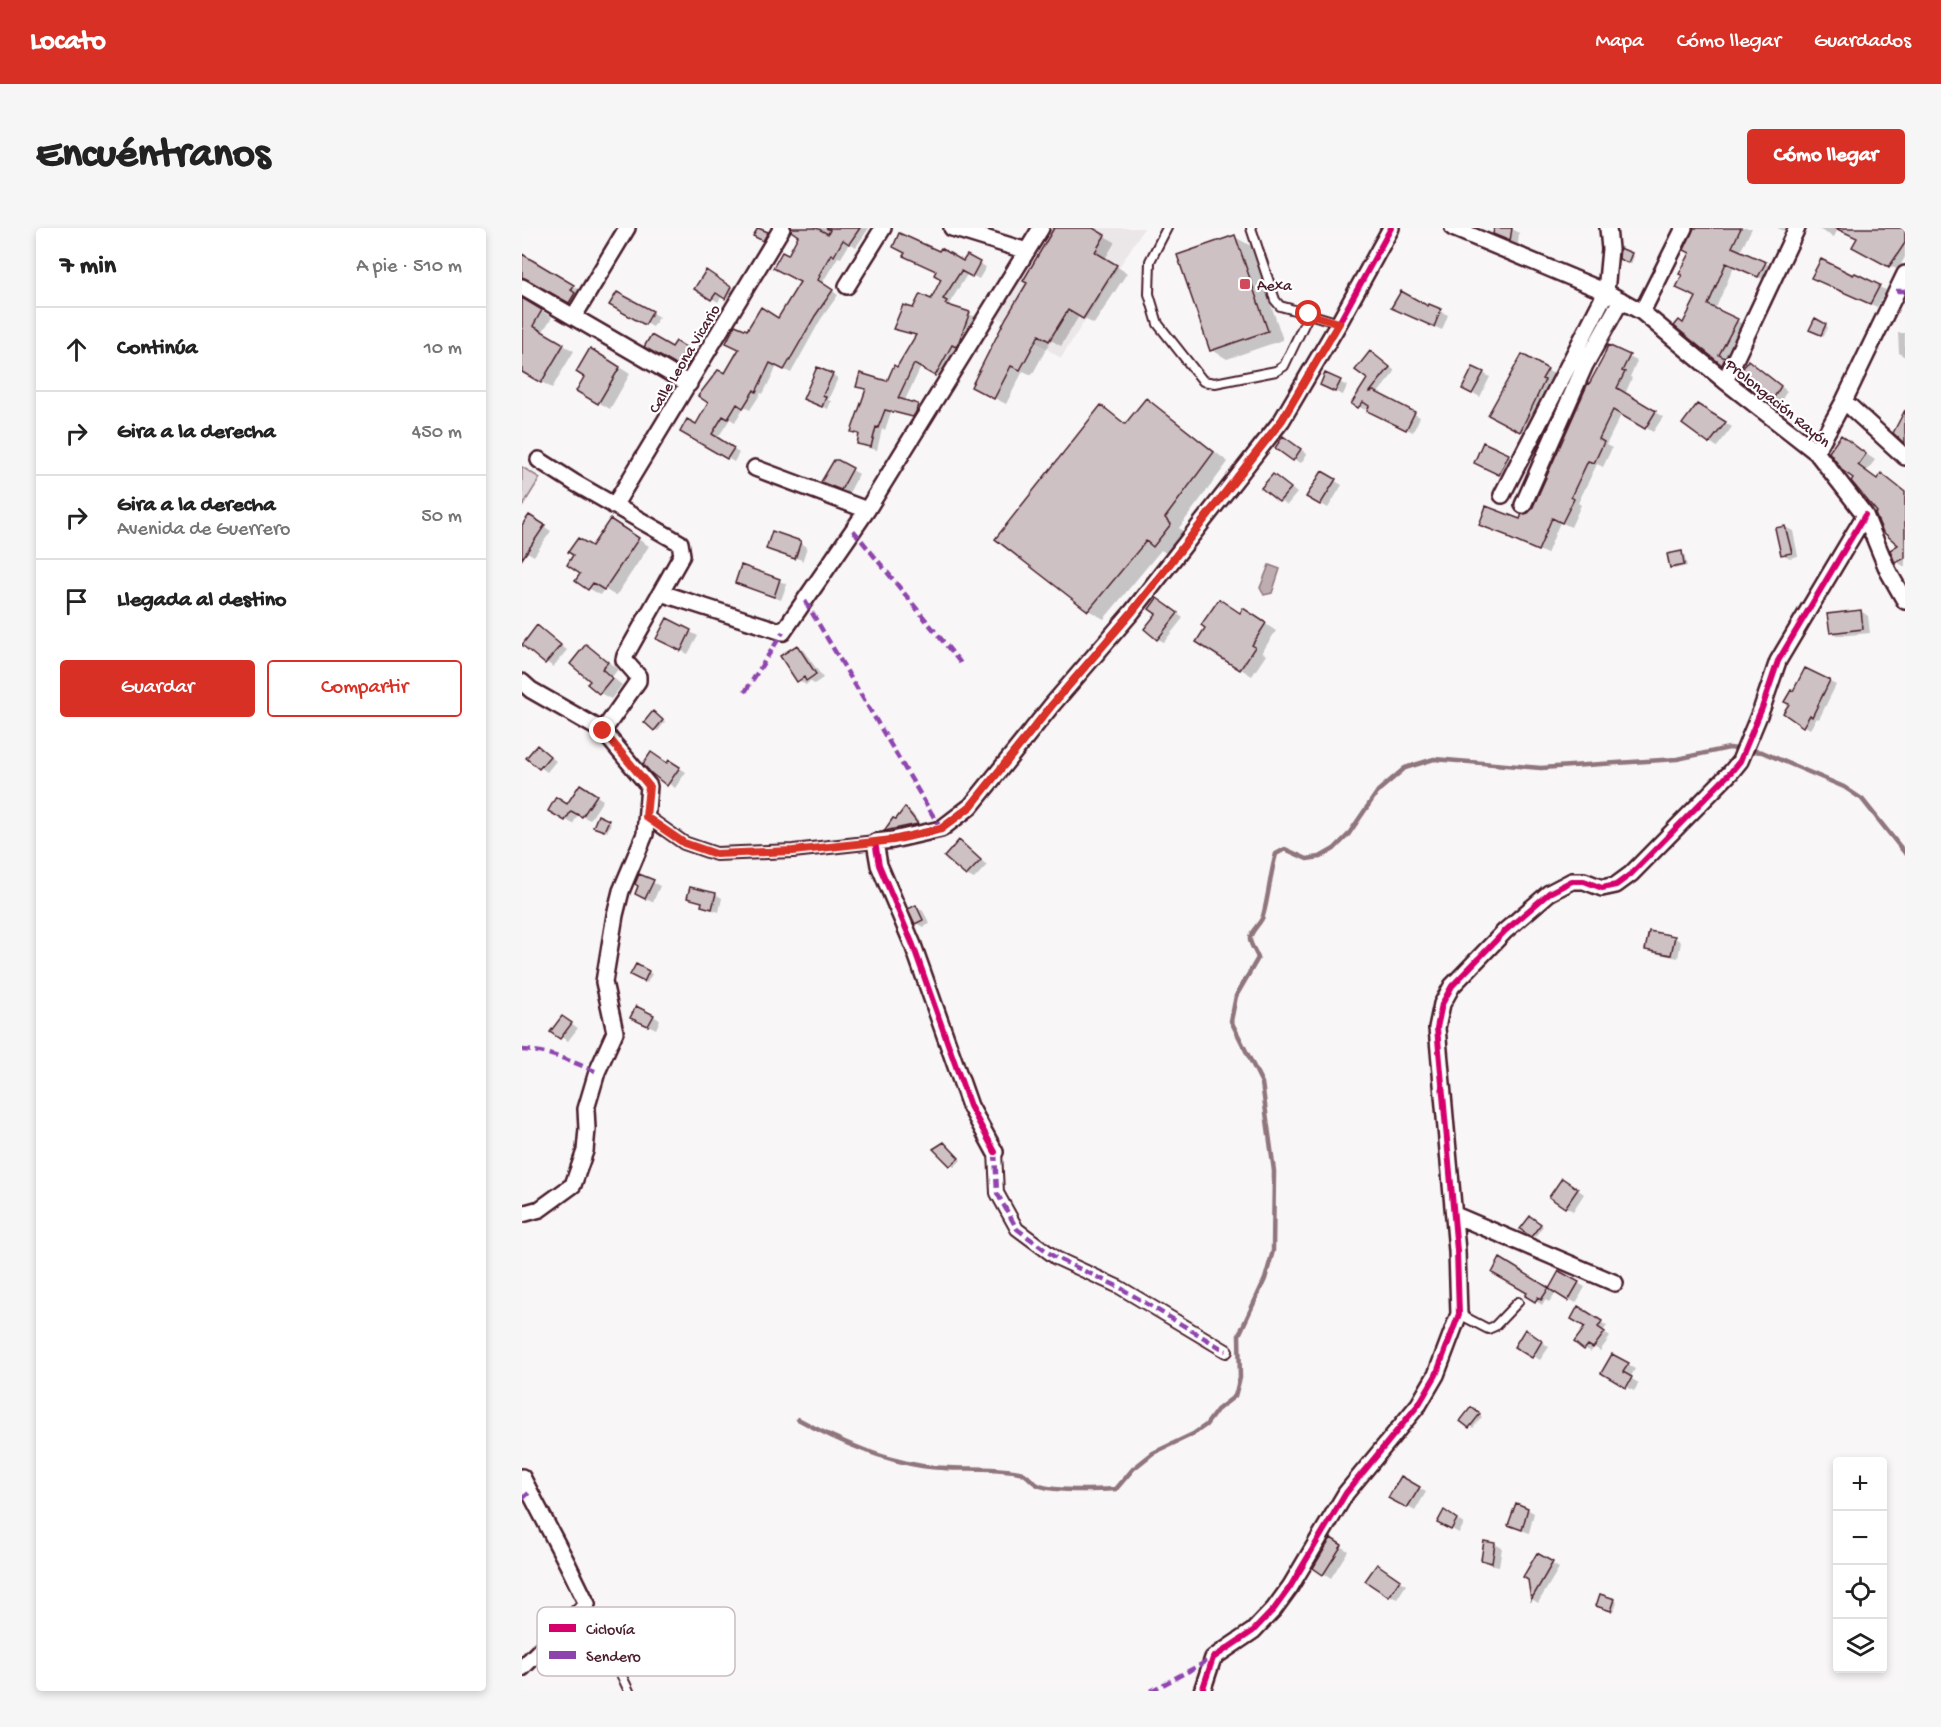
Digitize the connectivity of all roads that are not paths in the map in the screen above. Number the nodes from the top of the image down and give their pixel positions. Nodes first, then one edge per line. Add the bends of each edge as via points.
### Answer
1 (627, 228) edge
2 (782, 228) edge
3 (883, 228) edge
4 (952, 228) edge
5 (1041, 228) edge
6 (1167, 228) edge
7 (1251, 228) edge
8 (1391, 228) edge
9 (1453, 228) edge
10 (1608, 228) edge
11 (1684, 228) edge
12 (1797, 228) edge
13 (1027, 251) junction
14 (1905, 274) edge
15 (847, 286) dead end
16 (522, 287) edge
17 (1901, 291) edge
18 (1606, 292) junction
19 (1621, 300) junction
20 (1642, 312) junction
21 (1309, 314) junction
22 (574, 316) junction
23 (1339, 323) junction
24 (1578, 362) junction
25 (1725, 381) junction
26 (689, 384) junction
27 (1844, 401) junction
28 (1816, 452) junction
29 (1905, 457) edge
30 (539, 459) dead end
31 (754, 468) dead end
32 (1502, 495) dead end
33 (1523, 505) dead end
34 (614, 506) junction
35 (867, 510) junction
36 (1865, 515) junction
37 (661, 593) junction
38 (1905, 601) edge
39 (522, 682) edge
40 (603, 731) junction
41 (646, 817) junction
42 (875, 842) junction
43 (994, 1152) joint
44 (522, 1214) edge
45 (1455, 1215) junction
46 (1615, 1282) dead end
47 (1518, 1302) dead end
48 (1459, 1314) junction
49 (1226, 1351) dead end
50 (522, 1477) edge
51 (526, 1496) edge
52 (586, 1604) junction
53 (583, 1607) edge
54 (587, 1607) edge
55 (537, 1653) edge
56 (522, 1668) edge
57 (622, 1676) edge
58 (629, 1691) edge
59 (1202, 1691) edge

1 - 22 street
2 - 26 street, Calle Leona Vicario
3 - 15 street
4 - 13 street
5 - 13 street
6 - 21 lane via 1150,261 1149,294 1158,324 1203,381 1215,383 1284,366
7 - 21 lane via 1275,300 1280,306
8 - 23 street
9 - 18 street, Prolongación Rayón
10 - 18 street
11 - 20 street
12 - 25 street
13 - 35 street
14 - 17 street
16 - 22 street
17 - 27 street
18 - 19 street, Prolongación Rayón
18 - 24 street
19 - 20 street, Prolongación Rayón
19 - 24 street
20 - 25 street, Prolongación Rayón
21 - 23 lane
22 - 26 street
23 - 42 street via 1282,420 1132,612 971,806 941,829
24 - 32 street
24 - 33 street
25 - 28 street, Prolongación Rayón
26 - 34 street, Calle Leona Vicario
27 - 28 street
27 - 29 street
28 - 36 street, Prolongación Rayón
30 - 34 street
31 - 35 street
34 - 37 street via 680,543 682,555
35 - 37 street via 783,632
36 - 38 street, Prolongación Rayón
36 - 45 street via 1778,661 1740,761 1731,772 1631,874 1616,885 1602,888 1572,881 1549,893 1505,931 1452,986 1442,1004 1437,1028
37 - 40 street via 625,656 638,681
39 - 40 street
40 - 41 street via 649,786
41 - 42 street via 684,843 716,854
41 - 44 street via 645,834 621,891 604,982 615,1032 586,1109 585,1151 573,1185 540,1209
42 - 43 street via 879,865 913,945 970,1106
43 - 49 street via 997,1193 1017,1229 1056,1258 1119,1287
45 - 46 street
45 - 48 street
47 - 48 lane via 1488,1329
48 - 59 street via 1436,1375 1419,1404 1346,1493 1274,1609 1252,1631 1213,1658
50 - 51 street
51 - 52 street via 567,1563
52 - 53 street
52 - 54 lane
55 - 56 street
57 - 58 lane

